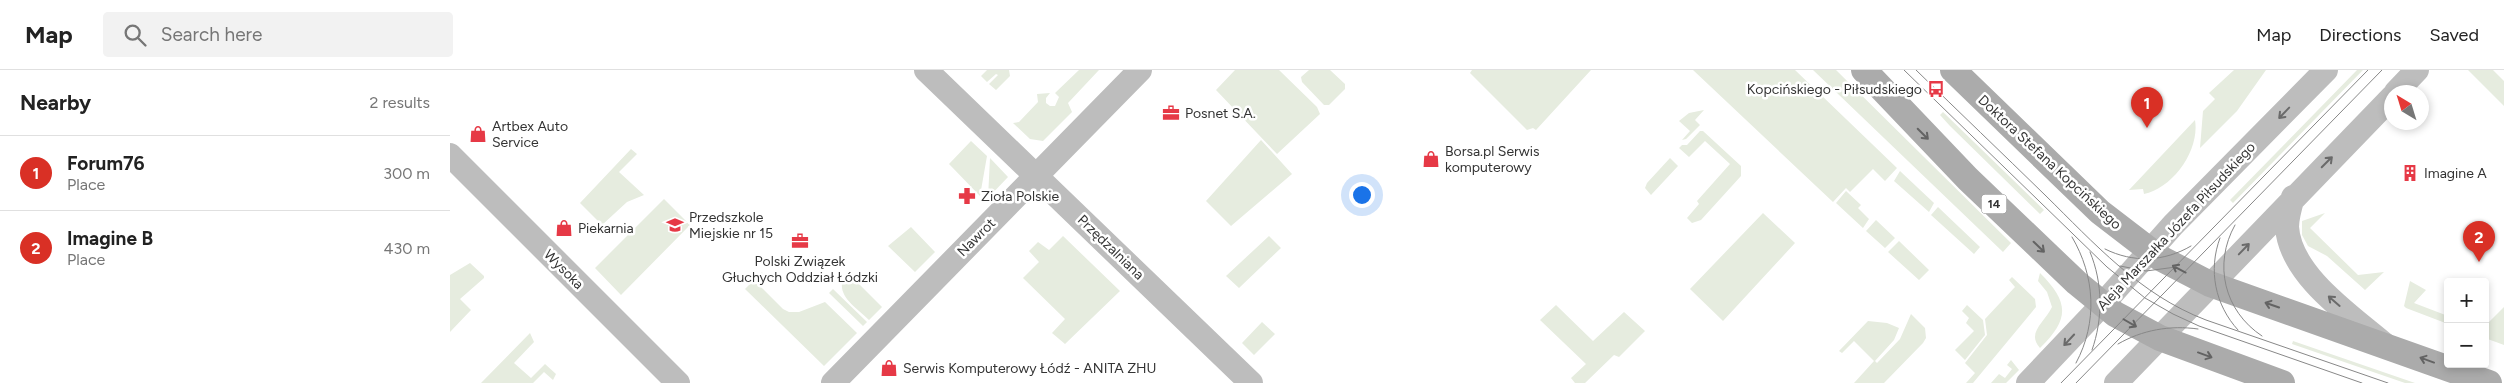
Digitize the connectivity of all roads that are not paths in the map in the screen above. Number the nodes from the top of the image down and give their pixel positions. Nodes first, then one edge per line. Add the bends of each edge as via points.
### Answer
1 (926, 70) edge
2 (1140, 70) edge
3 (1864, 70) edge
4 (1954, 70) edge
5 (2417, 70) edge
6 (2318, 73) edge
7 (2403, 85) edge
8 (2384, 105) edge
9 (450, 155) edge
10 (1036, 176) junction
11 (2293, 197) junction
12 (2150, 252) junction
13 (2210, 284) junction
14 (2102, 305) junction
15 (2160, 338) junction
16 (2384, 344) junction
17 (678, 383) edge
18 (833, 383) edge
19 (1252, 383) edge
20 (2028, 383) edge
21 (2116, 383) edge
22 (2282, 383) edge
23 (2489, 383) edge

1 - 10 street, Przędzalniana
2 - 10 street, Nawrot
3 -> 14 main road, 14 via 1968,179
4 - 12 main road, Doktora Stefana Kopcińskiego via 2100,212
5 - 7 street
6 -> 12 street, Aleja Marszałka Józefa Piłsudskiego
11 -> 8 street
9 - 17 street, Wysoka
10 - 18 street, Nawrot
10 - 19 street, Przędzalniana
13 -> 11 street
16 -> 11 street via 2329,297 2304,268 2287,229
13 -> 12 main road, Doktora Stefana Kopcińskiego
12 - 14 street, Aleja Marszałka Józefa Piłsudskiego
13 - 15 street
16 -> 13 main road, Doktora Stefana Kopcińskiego
14 -> 15 main road, 14
14 -> 20 street, Aleja Marszałka Józefa Piłsudskiego
15 - 21 street
15 -> 22 main road, 14
23 -> 16 main road, Doktora Stefana Kopcińskiego

